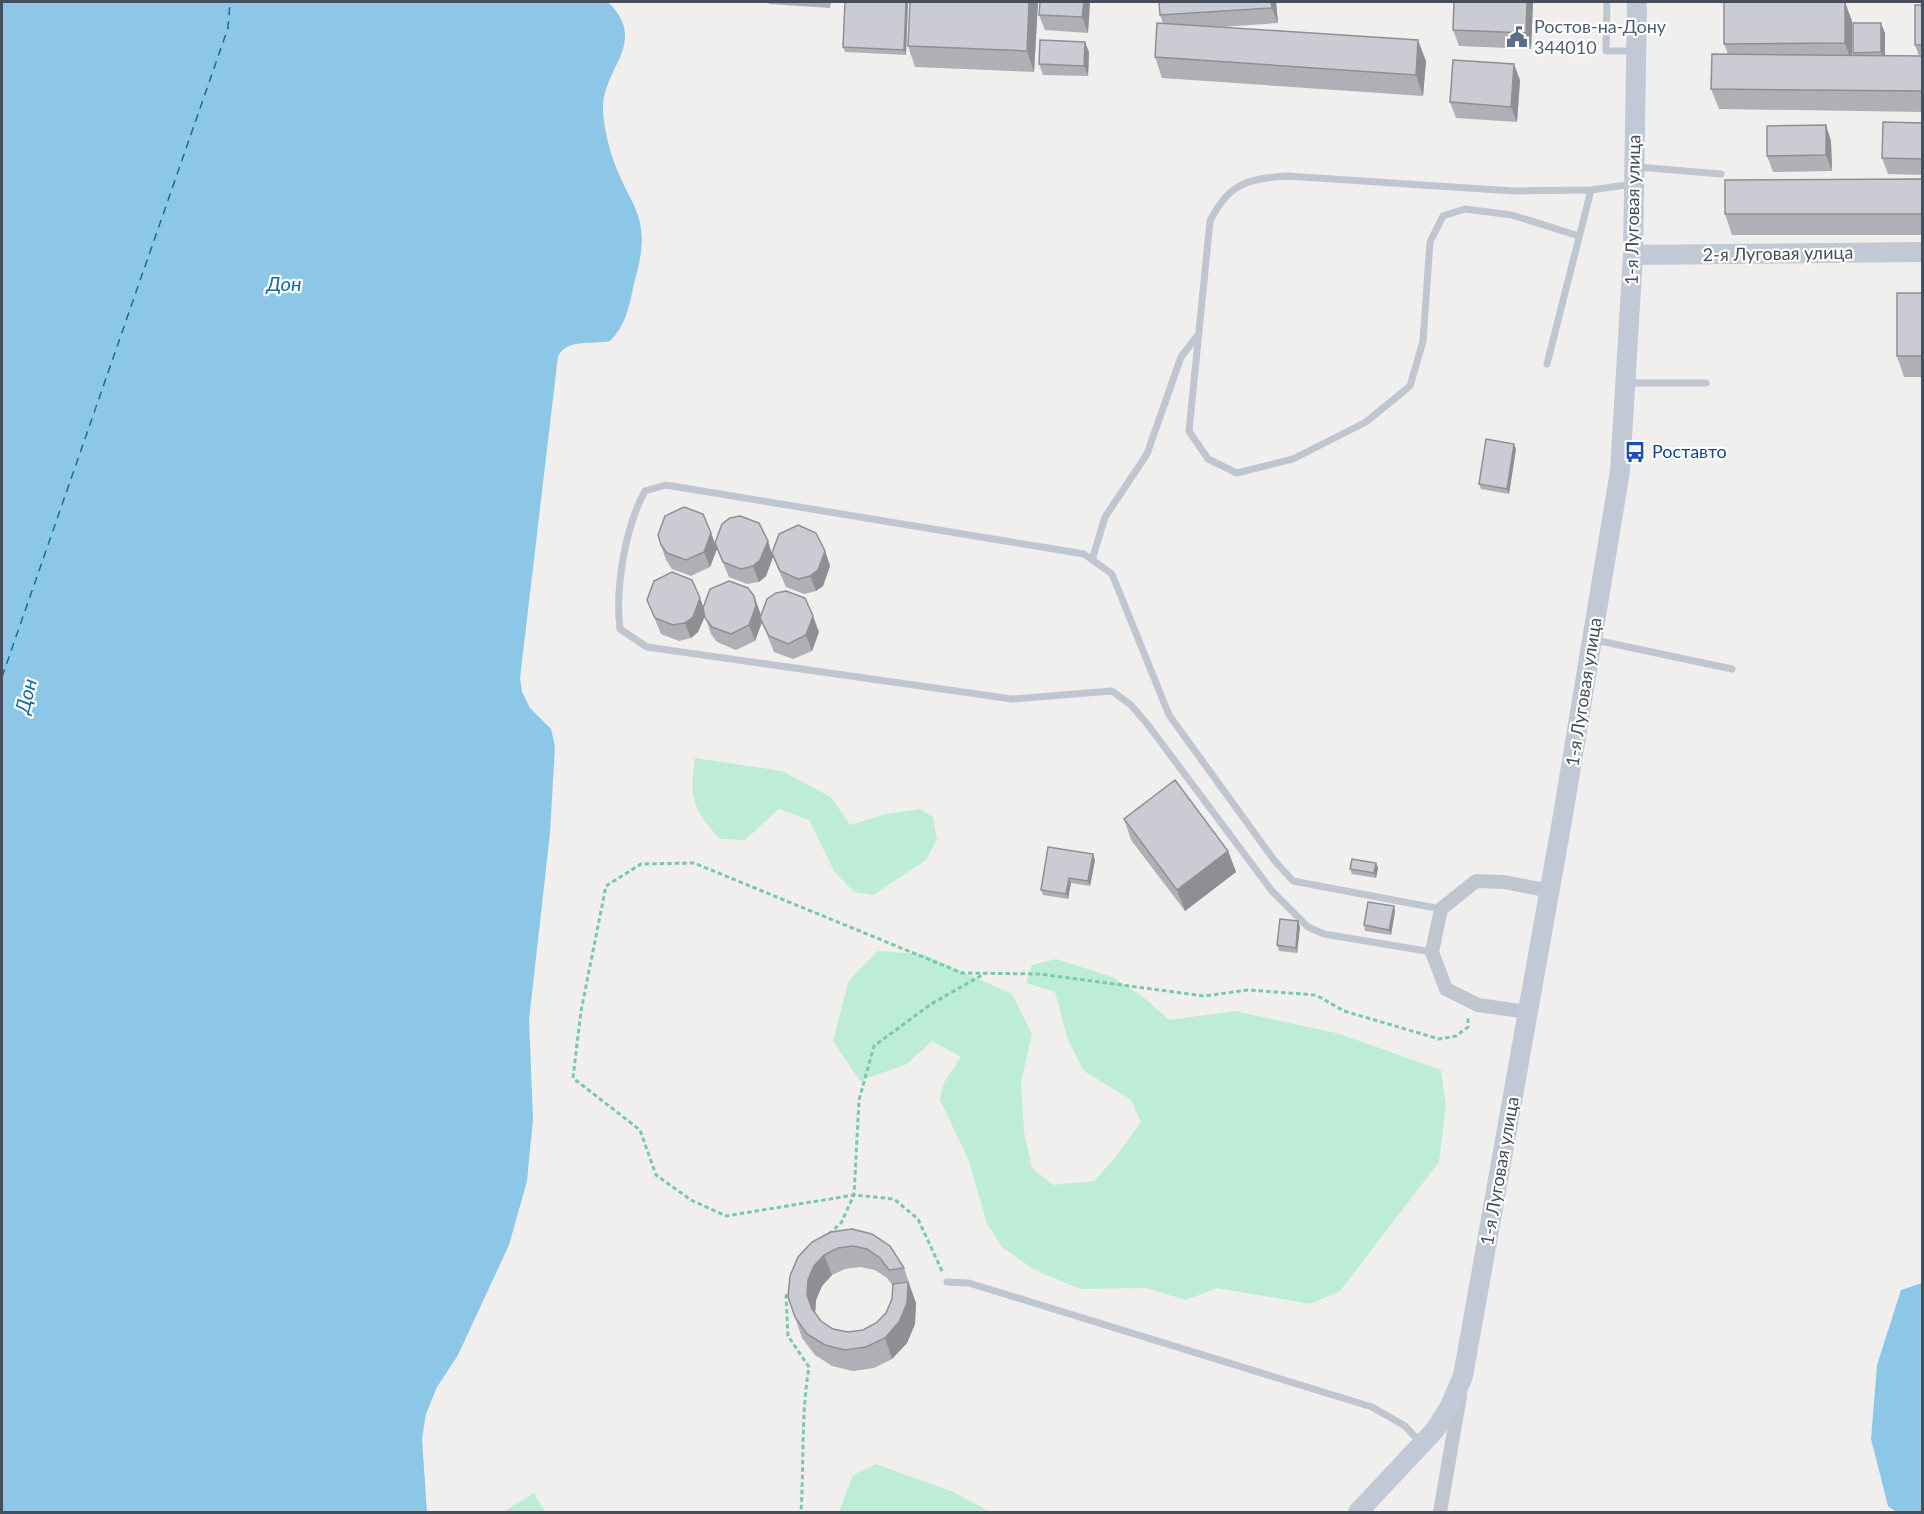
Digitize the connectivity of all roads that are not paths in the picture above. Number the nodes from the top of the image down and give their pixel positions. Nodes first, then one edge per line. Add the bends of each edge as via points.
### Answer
1 (1607, 2) edge
2 (1637, 2) edge
3 (1636, 51) junction
4 (1721, 174) dead end
5 (1635, 175) junction
6 (1591, 190) junction
7 (1579, 236) junction
8 (1923, 252) edge
9 (1634, 255) junction
10 (1198, 335) junction
11 (1547, 364) dead end
12 (1626, 383) junction
13 (1706, 383) dead end
14 (1092, 560) junction
15 (1592, 640) junction
16 (1732, 669) dead end
17 (1550, 891) junction
18 (1441, 909) junction
19 (1432, 952) junction
20 (1528, 1012) junction
21 (947, 1282) road end
22 (1463, 1376) junction
23 (1422, 1444) junction
24 (1358, 1512) edge
25 (1440, 1512) edge

1 - 3 lane via 1606,51
2 - 3 main road, 1-я Луговая улица
3 - 5 main road, 1-я Луговая улица
4 - 5 lane
5 - 6 lane
5 - 9 main road, 1-я Луговая улица
6 - 7 lane
6 - 10 lane via 1513,191 1287,176 1252,179 1221,199 1210,220
7 - 10 lane via 1512,215 1465,209 1443,216 1430,242 1423,340 1410,386 1366,422 1293,459 1237,473 1208,459 1189,431
7 - 11 lane
8 - 9 main road, 2-я Луговая улица
9 - 12 main road, 1-я Луговая улица
10 - 14 lane via 1181,357 1147,454 1105,517
12 - 13 lane
12 - 15 main road, 1-я Луговая улица via 1620,471
14 - 18 lane via 1112,574 1169,715 1274,860 1293,880
14 - 19 lane via 1084,554 666,485 645,491 633,512 617,606 620,629 647,647 1012,699 1112,691 1149,725 1272,891 1308,927 1324,934
15 - 16 lane
15 - 17 main road, 1-я Луговая улица
17 - 18 street via 1476,881
17 - 20 main road, 1-я Луговая улица
18 - 19 street
19 - 20 street via 1446,989 1478,1005
20 - 22 main road, 1-я Луговая улица
21 - 23 lane via 969,1283 1372,1407 1405,1426
22 - 23 main road, 1-я Луговая улица via 1450,1406
22 - 25 street, 1-я Луговая улица
23 - 24 main road, 1-я Луговая улица

